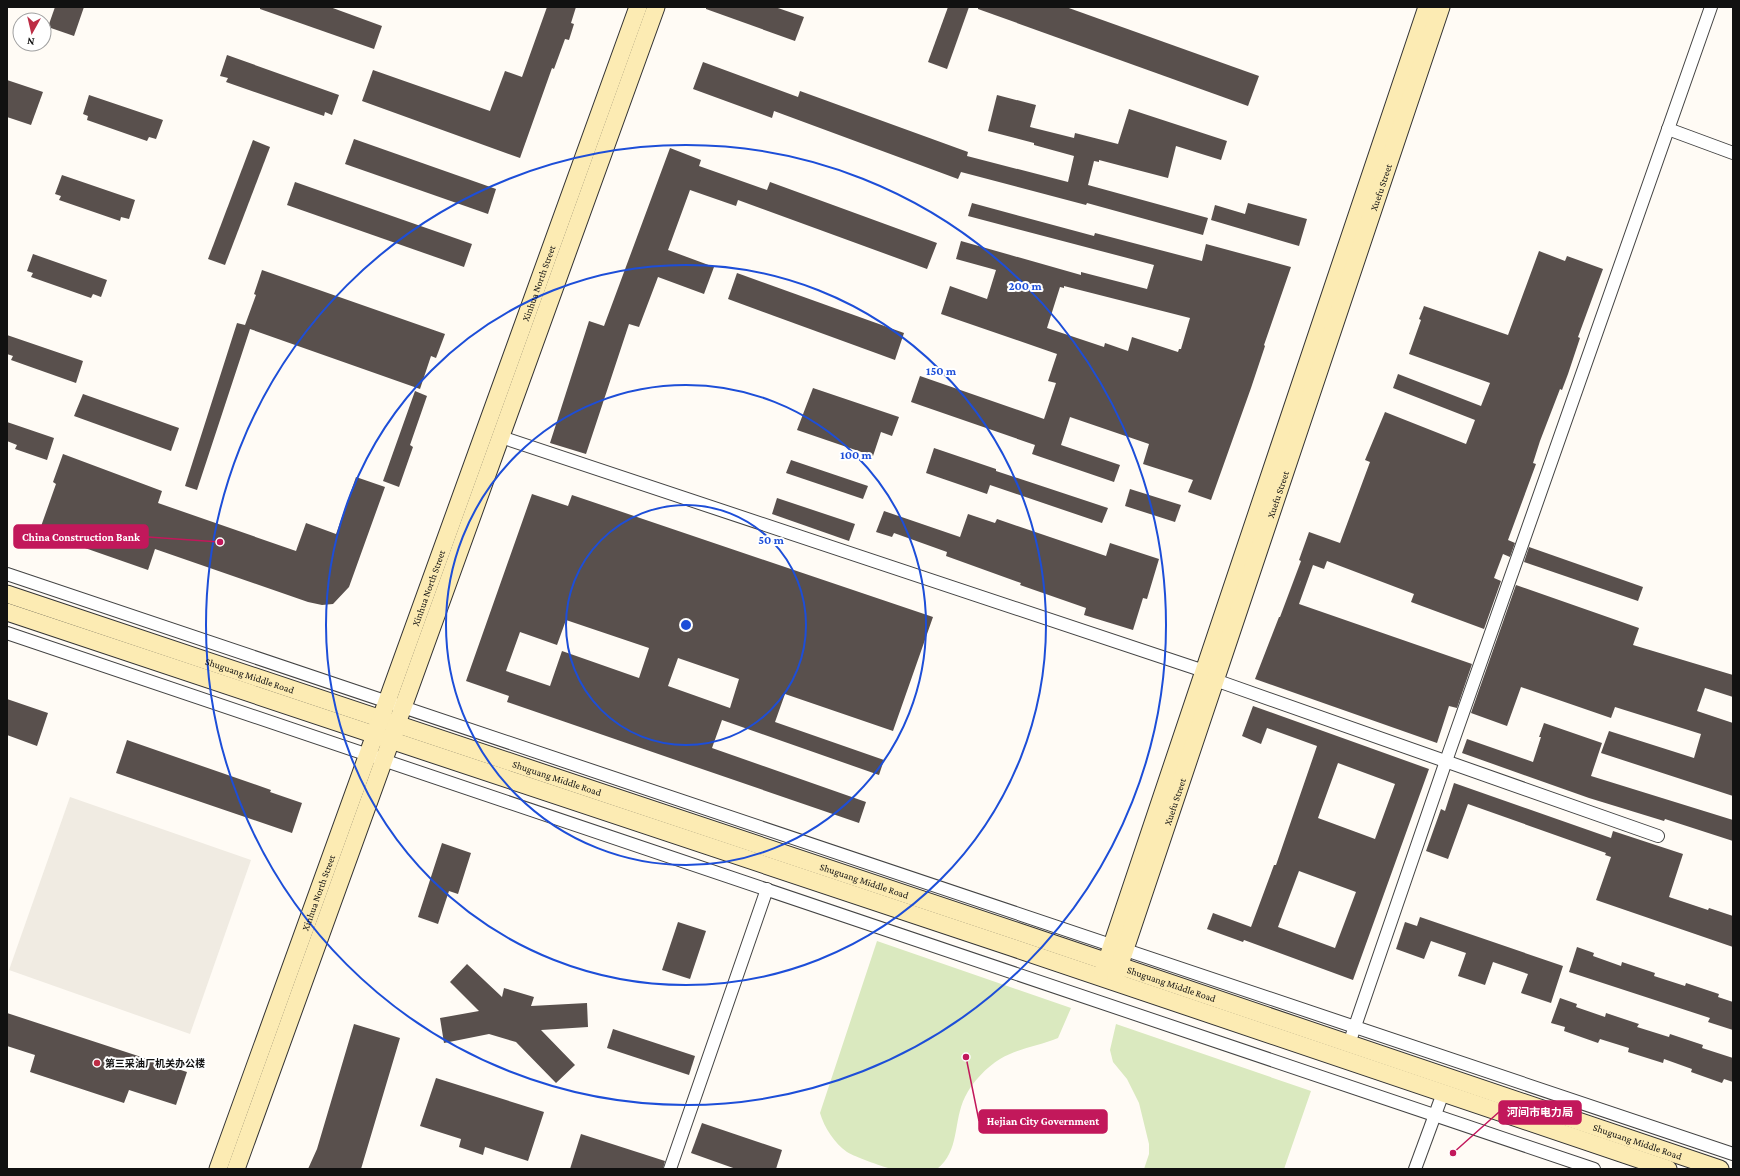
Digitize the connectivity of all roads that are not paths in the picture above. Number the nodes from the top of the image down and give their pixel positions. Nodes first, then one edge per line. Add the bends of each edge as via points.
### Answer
1 (638, 7) edge
2 (656, 7) edge
3 (1427, 7) edge
4 (1441, 7) edge
5 (1711, 7) edge
6 (1668, 129) junction
7 (1733, 153) edge
8 (501, 437) junction
9 (7, 574) edge
10 (7, 594) edge
11 (7, 612) edge
12 (7, 633) edge
13 (1210, 675) junction
14 (387, 702) junction
15 (403, 708) junction
16 (378, 727) junction
17 (394, 732) junction
18 (376, 757) junction
19 (1446, 761) junction
20 (1658, 836) dead end
21 (767, 889) junction
22 (1113, 964) junction
23 (1355, 1027) junction
24 (1349, 1044) junction
25 (1443, 1093) junction
26 (1435, 1115) junction
27 (1733, 1154) edge
28 (218, 1169) edge
29 (236, 1169) edge
30 (670, 1169) edge
31 (1415, 1169) edge
32 (1594, 1169) edge
33 (1668, 1169) edge
34 (1720, 1169) edge

1 - 14 main road, Xinhua North Street
2 - 8 main road, Xinhua North Street
3 - 13 main road, Xuefu Street
4 - 13 main road, Xuefu Street
5 - 6 street
6 - 7 street
6 - 19 street
8 - 13 street
8 - 15 main road, Xinhua North Street
9 - 14 street
10 - 16 main road, Shuguang Middle Road
11 - 16 main road, Shuguang Middle Road
12 - 18 street
13 - 19 street
13 - 22 main road, Xuefu Street
14 - 15 street
14 - 16 main road, Xinhua North Street
15 - 17 main road, Xinhua North Street
15 - 22 street
16 - 17 main road, Shuguang Middle Road
16 - 18 main road, Xinhua North Street
17 - 18 main road, Xinhua North Street
17 - 22 main road, Shuguang Middle Road
18 - 21 street
18 - 28 main road, Xinhua North Street
18 - 29 main road, Xinhua North Street
19 - 20 street
19 - 23 street
21 - 26 street
21 - 30 street
22 - 23 street
22 - 24 main road, Shuguang Middle Road
22 - 25 main road, Shuguang Middle Road
23 - 24 street
23 - 27 street
24 - 34 main road, Shuguang Middle Road
25 - 26 street
25 - 33 main road, Shuguang Middle Road
26 - 31 street
26 - 32 street

